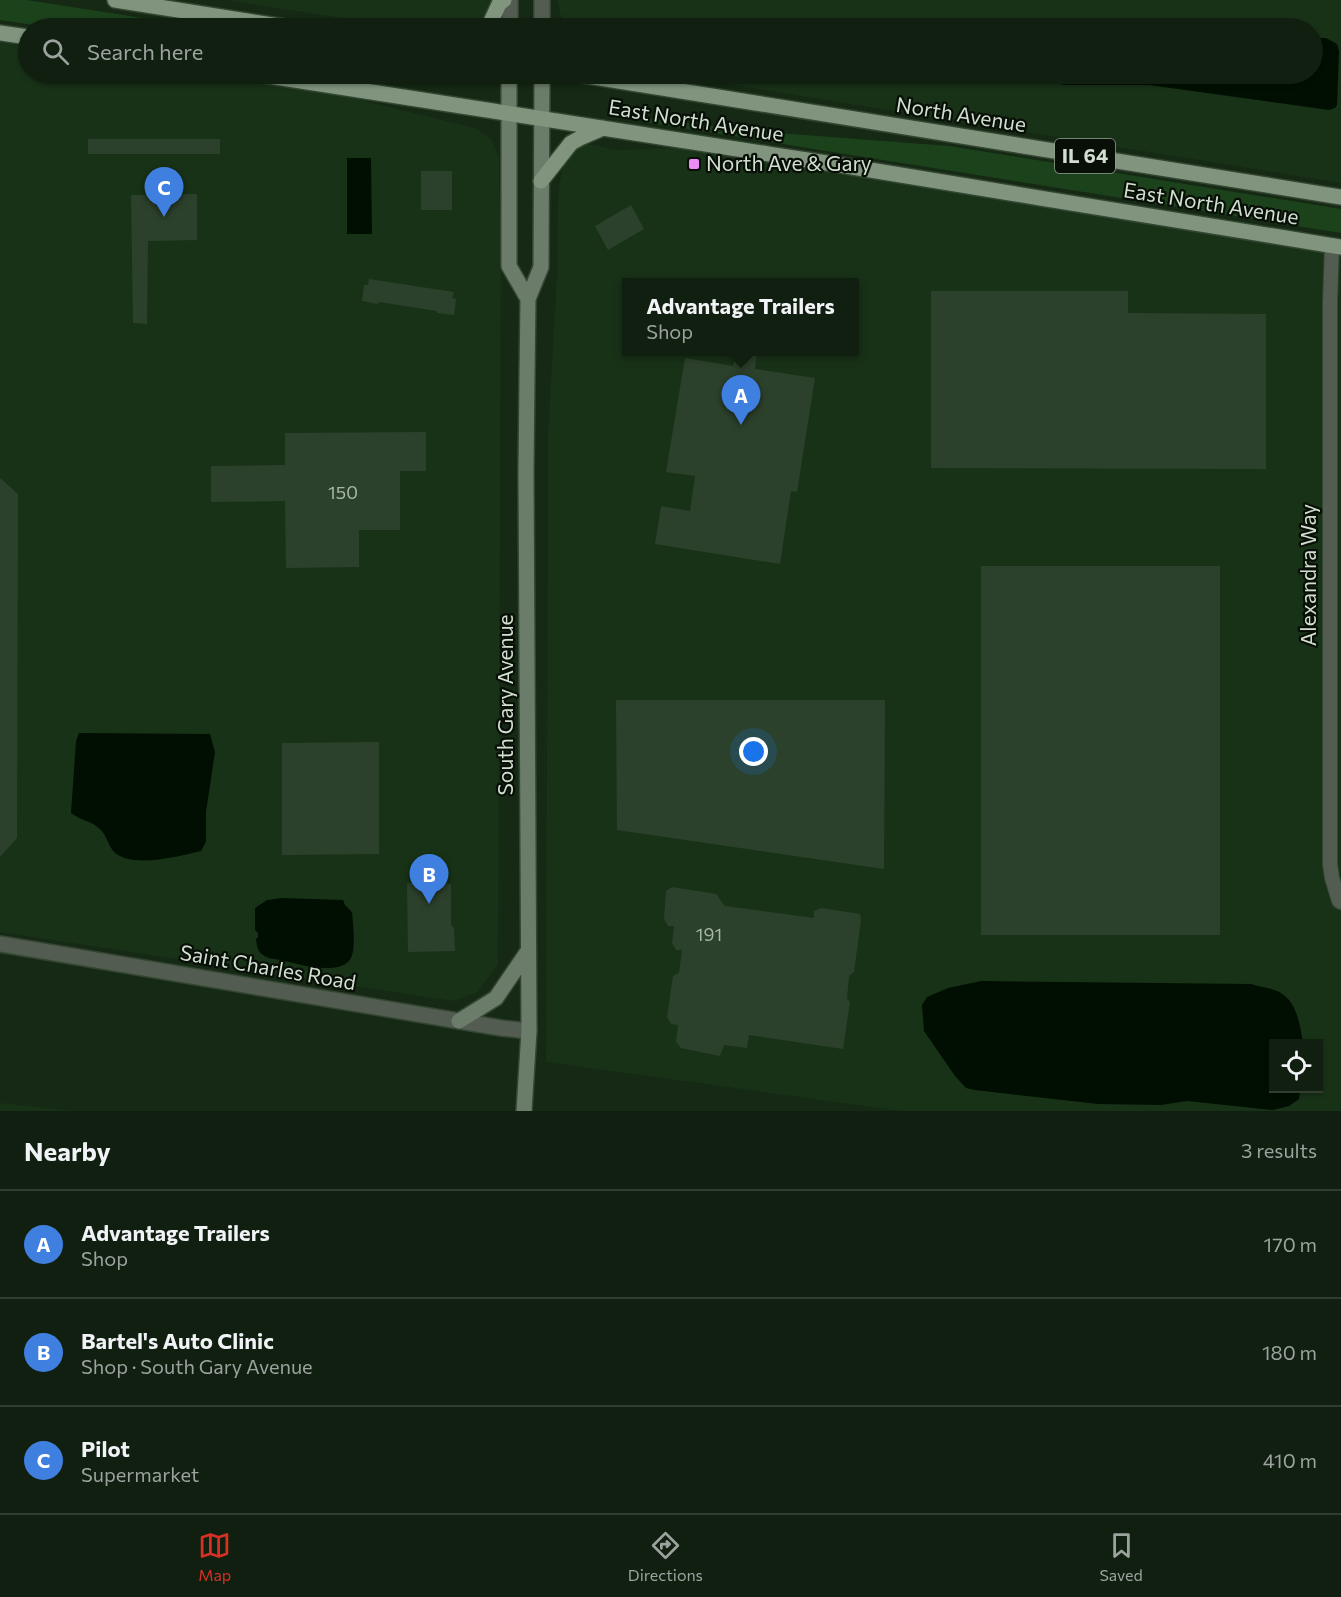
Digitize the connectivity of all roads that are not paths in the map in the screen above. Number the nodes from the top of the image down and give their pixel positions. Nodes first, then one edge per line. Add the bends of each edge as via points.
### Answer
1 (115, 0) edge
2 (504, 0) edge
3 (510, 0) edge
4 (542, 0) edge
5 (229, 18) edge
6 (493, 18) edge
7 (510, 18) edge
8 (542, 18) edge
9 (0, 33) edge
10 (18, 36) edge
11 (321, 84) edge
12 (509, 84) edge
13 (542, 84) edge
14 (637, 84) edge
15 (509, 113) junction
16 (541, 118) junction
17 (603, 128) junction
18 (541, 181) junction
19 (1341, 197) edge
20 (1336, 246) edge
21 (528, 299) junction
22 (1341, 902) edge
23 (0, 944) edge
24 (528, 951) junction
25 (459, 1021) junction
26 (529, 1031) junction
27 (524, 1111) edge

1 - 5 main road
2 - 6 main road
3 - 7 street
4 - 8 street
9 - 10 main road
11 - 15 main road, IL 64
12 - 15 main road
13 - 16 main road, South Gary Avenue
14 - 19 main road, North Avenue / IL 64
15 - 16 main road, IL 64
15 - 21 main road via 509,266
16 - 17 main road, East North Avenue / IL 64
16 - 18 main road, South Gary Avenue
17 - 18 main road via 571,143
17 - 20 main road, East North Avenue / IL 64
18 - 21 main road, South Gary Avenue via 541,267
20 - 22 street, Alexandra Way via 1330,302 1330,864
21 - 24 main road, South Gary Avenue
23 - 25 street, Saint Charles Road
24 - 25 main road via 496,998
24 - 26 main road, South Gary Avenue
25 - 26 street, Saint Charles Road
26 - 27 main road, South Gary Avenue

